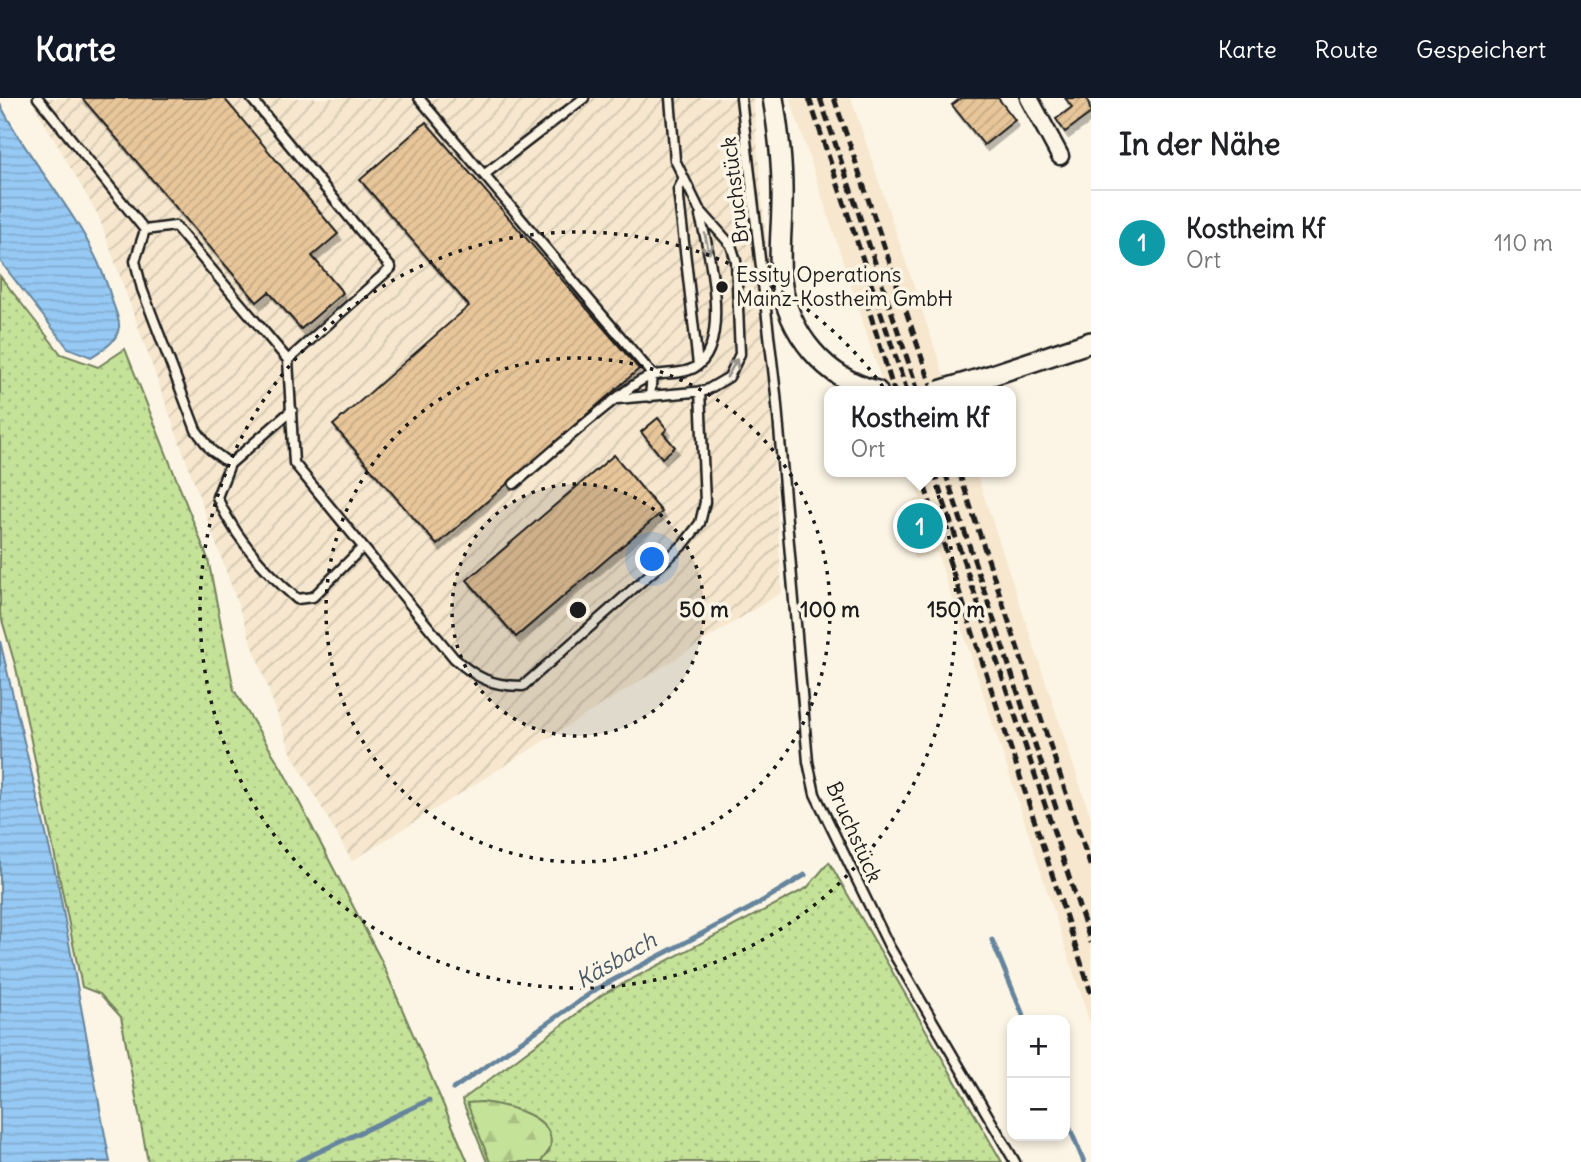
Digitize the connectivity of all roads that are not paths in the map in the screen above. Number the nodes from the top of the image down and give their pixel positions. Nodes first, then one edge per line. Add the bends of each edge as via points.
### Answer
1 (38, 98) edge
2 (251, 98) edge
3 (419, 98) edge
4 (584, 98) edge
5 (670, 98) edge
6 (741, 98) edge
7 (773, 98) edge
8 (1029, 98) edge
9 (1060, 156) dead end
10 (485, 174) junction
11 (684, 180) junction
12 (699, 209) junction
13 (145, 230) junction
14 (1091, 342) edge
15 (288, 360) junction
16 (698, 365) junction
17 (652, 374) junction
18 (865, 386) edge
19 (956, 386) edge
20 (700, 391) junction
21 (650, 397) junction
22 (617, 399) junction
23 (292, 410) junction
24 (230, 464) junction
25 (514, 484) dead end
26 (363, 547) junction
27 (1015, 1162) edge

1 - 13 lane
2 - 15 lane via 391,268
3 - 10 lane
4 - 10 lane
5 - 11 lane via 674,160
6 - 27 lane, Bruchstück via 776,394 808,762 815,794 889,946
7 - 18 street via 781,166 785,301 802,339 816,355 840,375
8 - 9 street
10 - 17 lane
11 - 12 lane
11 - 16 lane via 678,190
12 -> 16 lane via 715,309 711,350
20 -> 12 lane via 729,377 740,354 741,326 739,275 731,245
13 - 15 lane via 175,226
13 - 24 lane via 135,261 142,289 196,429 211,450
14 - 19 street, bridge
15 - 23 lane
16 - 17 lane
17 - 21 lane
17 - 22 lane
20 - 21 lane
20 - 26 lane via 705,502 700,523 684,544 523,685 499,686 468,671
21 - 22 lane
22 - 25 lane
23 - 24 lane
23 - 26 lane via 294,463
24 - 26 lane via 217,497 227,519 297,599 313,597

